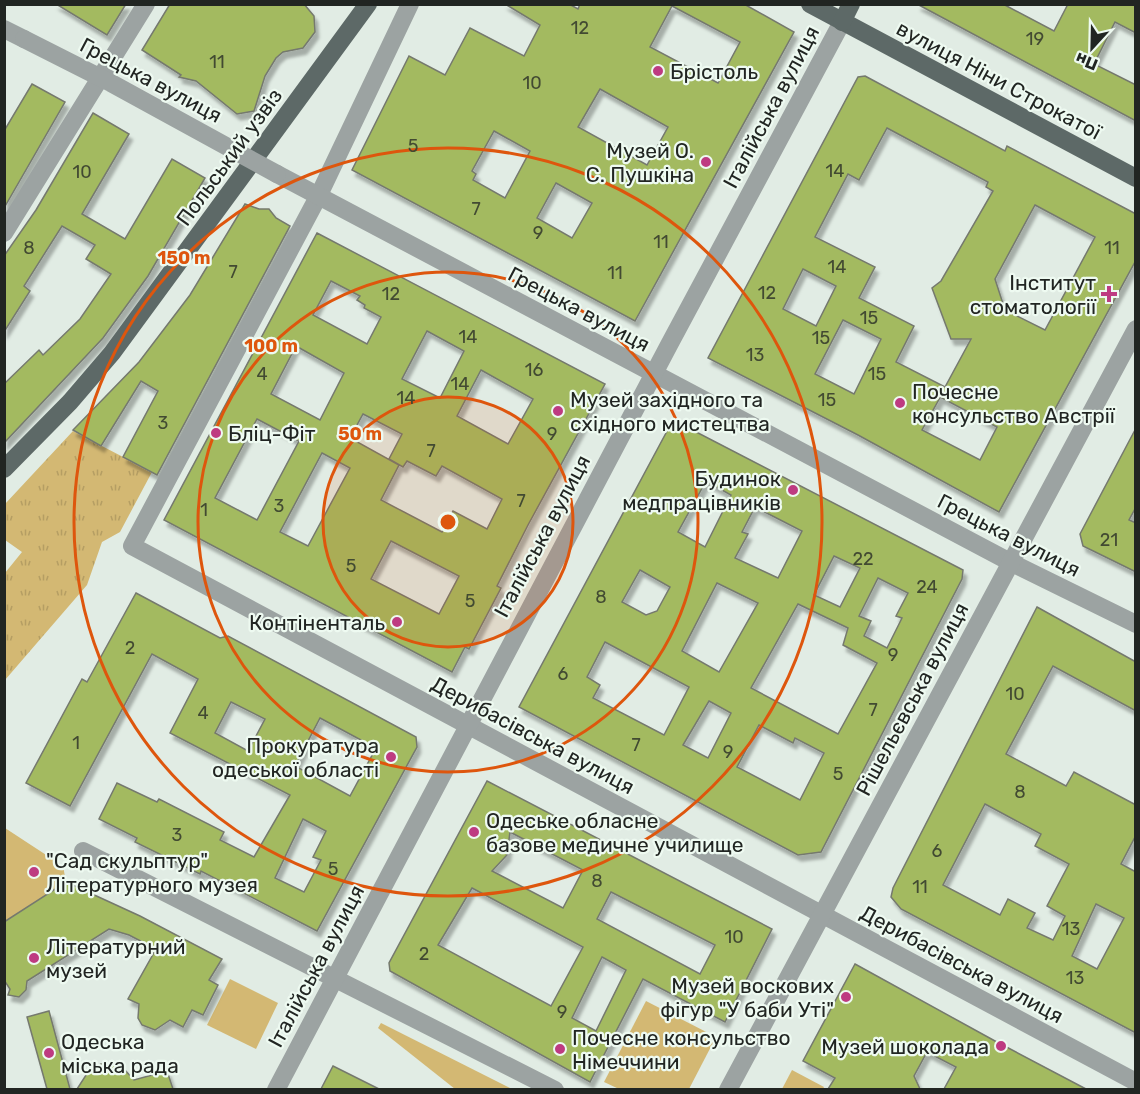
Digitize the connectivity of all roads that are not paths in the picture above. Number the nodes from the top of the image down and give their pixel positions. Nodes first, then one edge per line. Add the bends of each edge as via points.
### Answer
1 (146, 4) edge
2 (368, 4) edge
3 (410, 4) edge
4 (810, 4) edge
5 (852, 4) edge
6 (842, 22) junction
7 (4, 29) edge
8 (1136, 178) edge
9 (319, 195) junction
10 (4, 233) edge
11 (1136, 329) edge
12 (654, 375) junction
13 (4, 469) edge
14 (1012, 563) junction
15 (1136, 624) edge
16 (468, 726) junction
17 (83, 851) dead end
18 (822, 915) junction
19 (333, 978) junction
20 (1136, 1082) edge
21 (276, 1089) edge
22 (555, 1089) edge
23 (728, 1089) edge

1 - 10 street
2 - 13 main road, Польський узвіз via 126,335 70,402
3 - 9 street
4 - 6 main road, вулиця Ніни Строкатої
5 - 6 main road, Італійська вулиця
6 - 8 main road, вулиця Ніни Строкатої
6 - 12 street, Італійська вулиця
7 - 9 street, Грецька вулиця, bridge
9 - 12 street, Грецька вулиця
9 - 16 street, Дерибасівська вулиця via 132,546
11 - 14 street, Рішельєвська вулиця
12 - 14 street, Грецька вулиця
12 - 16 street, Італійська вулиця
14 - 15 street, Грецька вулиця
14 - 18 street, Рішельєвська вулиця
16 - 18 street, Дерибасівська вулиця
16 - 19 street, Італійська вулиця
17 - 19 street
18 - 20 street, Дерибасівська вулиця
18 - 23 street, Рішельєвська вулиця
19 - 21 street, Італійська вулиця
19 - 22 street

